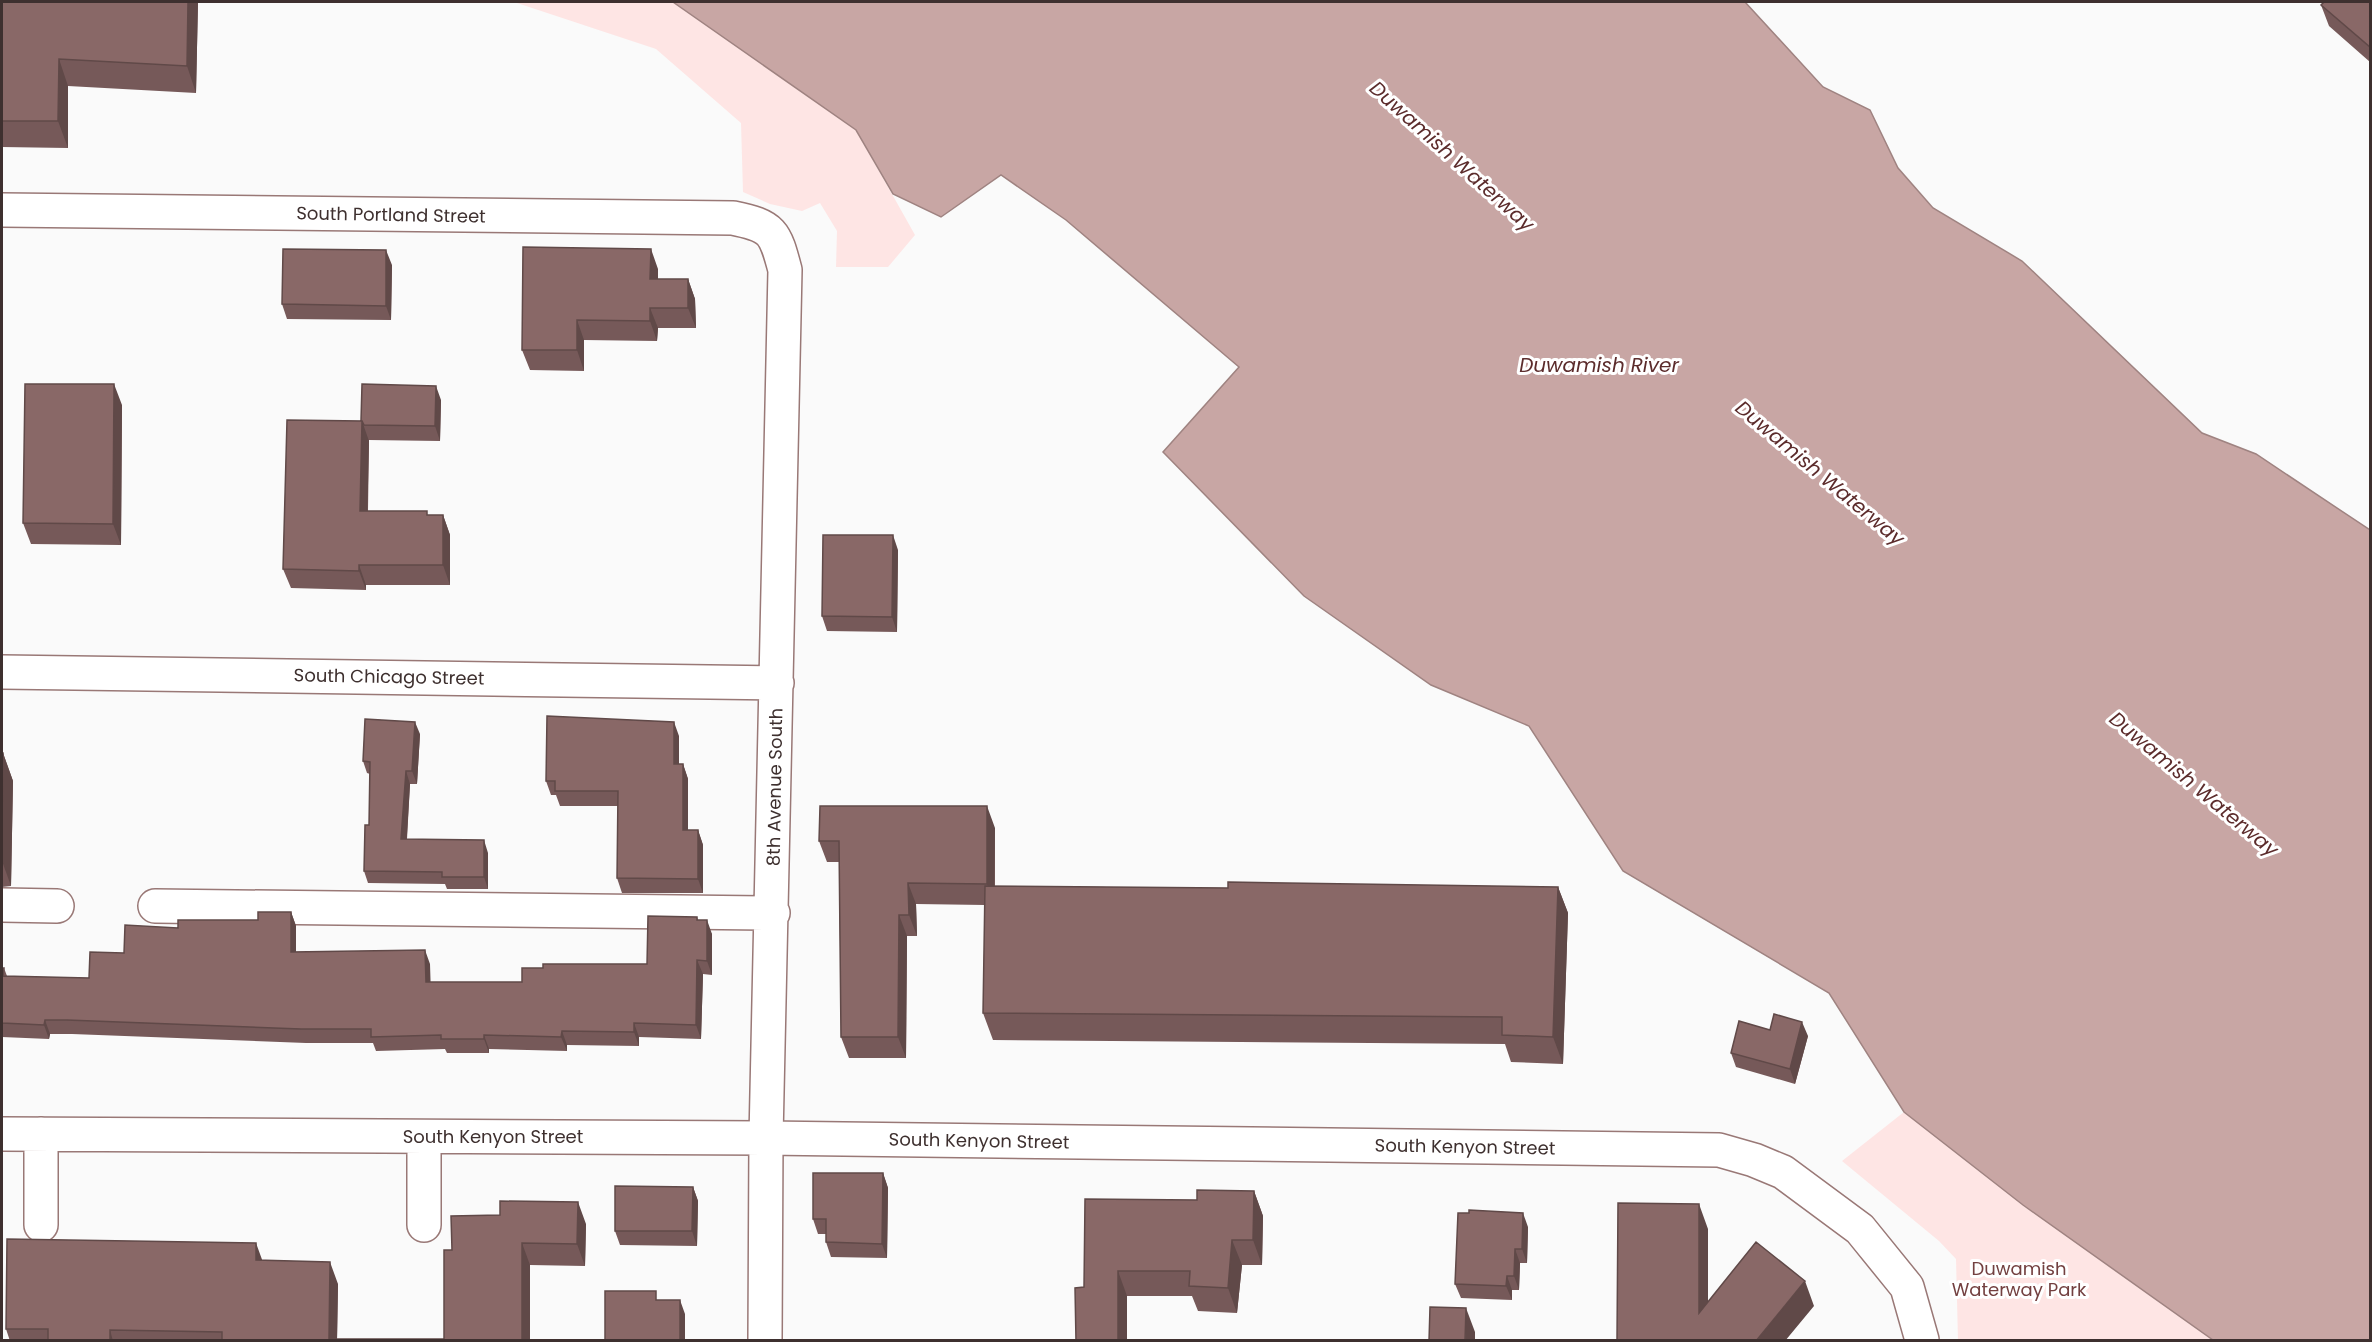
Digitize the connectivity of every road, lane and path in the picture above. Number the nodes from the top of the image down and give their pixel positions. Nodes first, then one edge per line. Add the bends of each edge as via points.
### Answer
1 (2, 210) edge
2 (775, 236) joint
3 (2, 672) edge
4 (777, 682) junction
5 (2, 905) edge
6 (57, 906) dead end
7 (155, 906) dead end
8 (773, 913) junction
9 (2, 1134) edge
10 (41, 1134) junction
11 (424, 1137) junction
12 (766, 1138) junction
13 (41, 1225) dead end
14 (424, 1225) dead end
15 (765, 1341) edge
16 (1922, 1341) edge

1 - 2 street, South Portland Street via 733,218 757,223
2 - 4 street, 8th Avenue South via 785,270
3 - 4 street, South Chicago Street
4 - 8 street, 8th Avenue South
5 - 6 street
7 - 8 street
8 - 12 street, 8th Avenue South
9 - 10 street, South Kenyon Street
10 - 11 street, South Kenyon Street
10 - 13 street
11 - 12 street, South Kenyon Street
11 - 14 street
12 - 15 street, 8th Avenue South
12 - 16 street, South Kenyon Street via 1719,1150 1783,1172 1860,1229 1907,1287

